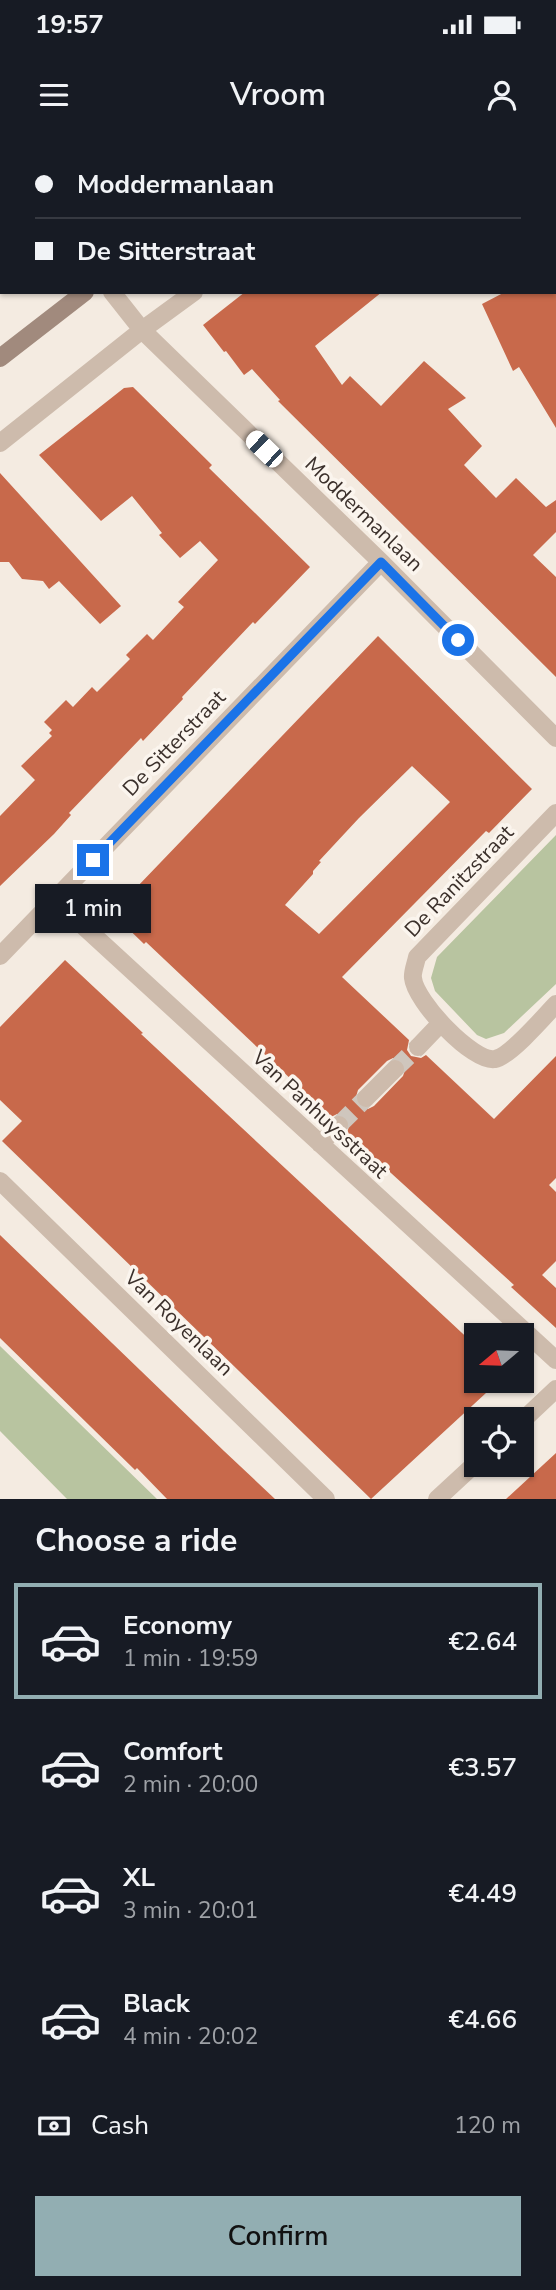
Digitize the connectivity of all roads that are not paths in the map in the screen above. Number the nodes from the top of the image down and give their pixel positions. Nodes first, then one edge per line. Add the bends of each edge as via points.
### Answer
1 (82, 294) edge
2 (114, 294) edge
3 (191, 294) edge
4 (142, 330) junction
5 (0, 358) edge
6 (0, 443) edge
7 (381, 562) junction
8 (556, 738) edge
9 (556, 813) edge
10 (55, 900) junction
11 (0, 956) edge
12 (556, 1004) edge
13 (440, 1024) junction
14 (418, 1048) tunnel mouth
15 (395, 1069) tunnel mouth
16 (366, 1098) tunnel mouth
17 (339, 1125) tunnel mouth
18 (320, 1144) junction
19 (0, 1181) edge
20 (556, 1360) edge
21 (556, 1389) edge
22 (534, 1410) edge
23 (464, 1474) edge
24 (326, 1499) edge
25 (437, 1499) edge

1 - 5 main road
2 - 4 street, Moddermanlaan
3 - 4 street
4 - 6 street
4 - 7 street, Moddermanlaan
7 - 8 street, Moddermanlaan
7 - 10 street, De Sitterstraat
9 - 13 street, De Ranitzstraat via 417,957 413,978 421,999
10 - 11 street, De Sitterstraat
10 - 18 street, Van Panhuysstraat
12 - 13 street, De Ranitzstraat via 496,1059 481,1057
13 - 14 street
15 - 16 street
17 - 18 street
18 - 20 street, Van Panhuysstraat
19 - 24 street, Van Royenlaan
21 - 22 street
23 - 25 street

